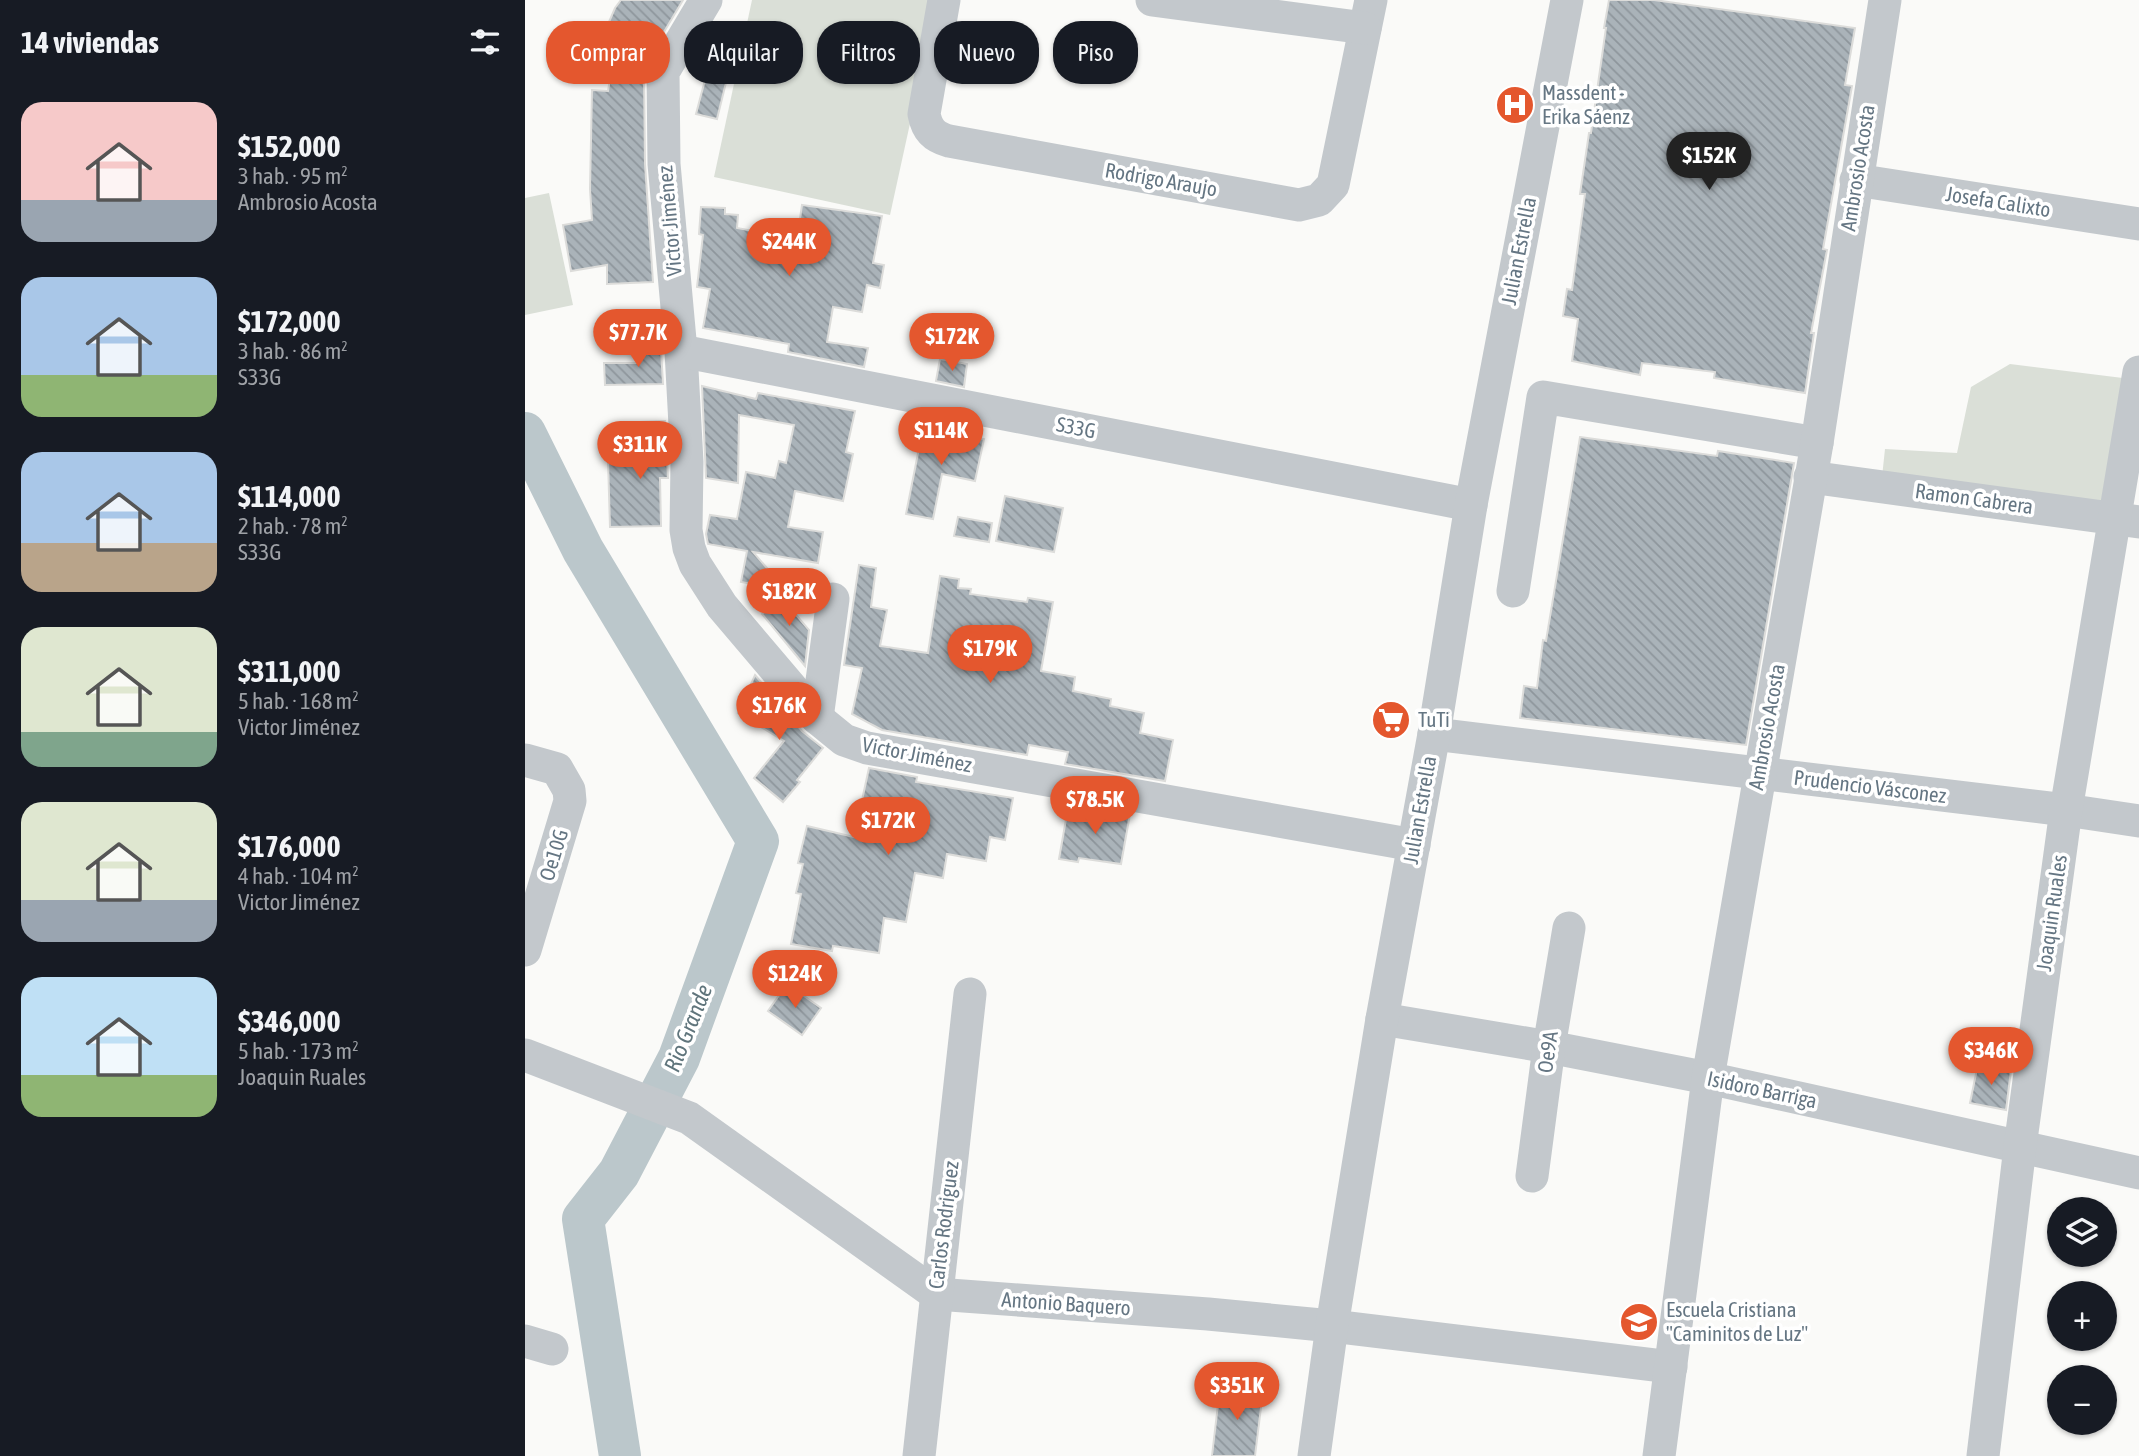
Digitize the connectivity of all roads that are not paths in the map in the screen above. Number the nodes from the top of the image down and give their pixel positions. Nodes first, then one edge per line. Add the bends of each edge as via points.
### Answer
1 (706, 0) edge
2 (944, 0) edge
3 (1151, 0) edge
4 (1567, 0) edge
5 (1885, 0) edge
6 (1368, 14) edge
7 (1856, 180) junction
8 (2139, 224) edge
9 (681, 351) junction
10 (2139, 372) edge
11 (1493, 387) junction
12 (1543, 397) junction
13 (1817, 443) junction
14 (1810, 477) junction
15 (1471, 505) junction
16 (2127, 520) edge
17 (1513, 591) dead end
18 (834, 599) dead end
19 (817, 718) junction
20 (1434, 734) junction
21 (525, 760) edge
22 (1759, 774) junction
23 (2066, 810) junction
24 (2139, 821) edge
25 (1414, 845) junction
26 (1569, 928) dead end
27 (525, 950) edge
28 (970, 994) dead end
29 (1382, 1019) junction
30 (1549, 1047) junction
31 (525, 1055) edge
32 (1708, 1078) junction
33 (2020, 1147) junction
34 (2139, 1173) edge
35 (1532, 1177) dead end
36 (936, 1294) junction
37 (1332, 1326) junction
38 (1671, 1367) junction
39 (919, 1456) edge
40 (1314, 1456) edge
41 (1659, 1456) edge
42 (1983, 1456) edge

1 - 9 street, Victor Jiménez via 663,72 664,164
2 - 6 street, Rodrigo Araujo via 925,114 934,135 1299,205 1319,200 1333,185
3 - 6 street
4 - 11 street, Julian Estrella
5 - 7 street, Ambrosio Acosta
7 - 8 street, Josefa Calixto
7 - 13 street, Ambrosio Acosta
9 - 15 street, S33G
9 - 19 street, Victor Jiménez via 689,548 722,606
10 - 16 street, Joaquin Ruales
11 - 12 street
11 - 15 street, Julian Estrella
12 - 13 street
12 - 17 street
13 - 14 street, Ambrosio Acosta
14 - 16 street, Ramon Cabrera
14 - 22 street, Ambrosio Acosta
15 - 20 street, Julian Estrella
16 - 23 street, Joaquin Ruales
18 - 19 street
19 - 25 street, Victor Jiménez via 844,740 867,748
20 - 22 street, Prudencio Vásconez
20 - 25 street, Julian Estrella
21 - 27 street, Oe10G via 558,769 570,801
22 - 23 street, Prudencio Vásconez
22 - 32 street, Ambrosio Acosta
23 - 24 street, Prudencio Vásconez
23 - 33 street, Joaquin Ruales
25 - 29 street, Julian Estrella
26 - 30 street, Oe9A
28 - 36 street, Carlos Rodriguez
29 - 30 street, Isidoro Barriga
29 - 37 street, Julian Estrella
30 - 32 street, Isidoro Barriga
30 - 35 street, Oe9A
31 - 36 street via 689,1118
32 - 33 street, Isidoro Barriga
32 - 38 street, Ambrosio Acosta
33 - 34 street, Isidoro Barriga
33 - 42 street, Joaquin Ruales
36 - 37 street, Antonio Baquero
36 - 39 street, Carlos Rodriguez
37 - 38 street, Antonio Baquero
37 - 40 street, Julian Estrella
38 - 41 street, Ambrosio Acosta

